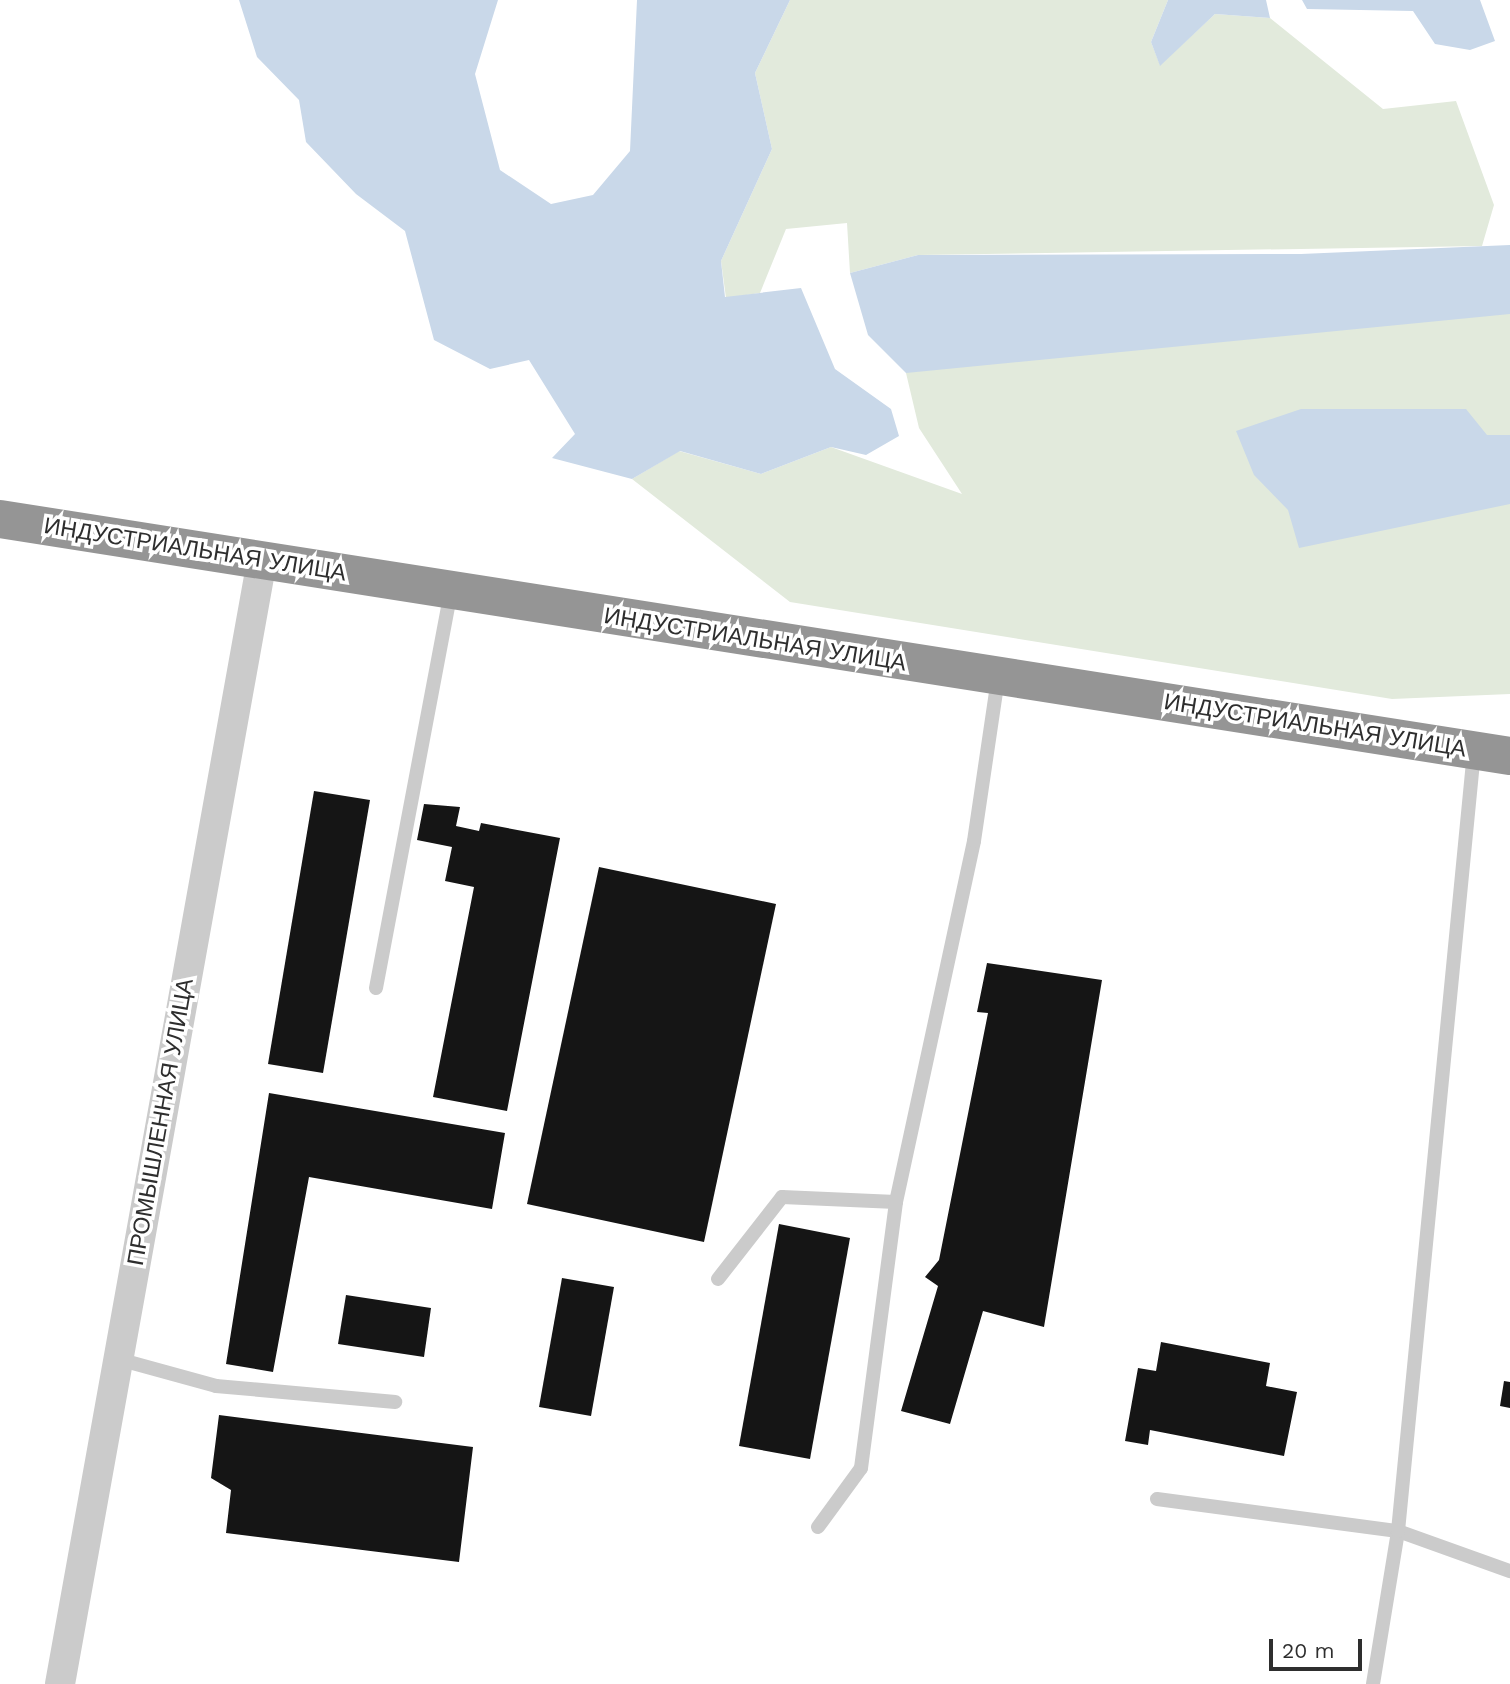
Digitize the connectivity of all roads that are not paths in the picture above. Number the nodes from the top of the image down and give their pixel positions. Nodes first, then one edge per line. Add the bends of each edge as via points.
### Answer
1 (0, 519) edge
2 (262, 560) junction
3 (451, 592) junction
4 (998, 678) junction
5 (1492, 753) edge
6 (376, 988) dead end
7 (896, 1202) junction
8 (718, 1279) dead end
9 (118, 1359) junction
10 (395, 1402) dead end
11 (1157, 1499) dead end
12 (818, 1527) dead end
13 (1398, 1531) junction
14 (1510, 1571) edge
15 (60, 1684) edge
16 (1374, 1684) edge

1 - 2 highway, ИНДУСТРИАЛЬНАЯ УЛИЦА
2 - 3 highway, ИНДУСТРИАЛЬНАЯ УЛИЦА
2 - 9 street, ПРОМЫШЛЕННАЯ УЛИЦА
3 - 4 highway, ИНДУСТРИАЛЬНАЯ УЛИЦА
3 - 6 lane
4 - 5 highway, ИНДУСТРИАЛЬНАЯ УЛИЦА
4 - 7 lane via 974,841
5 - 13 lane
7 - 8 lane via 782,1197
7 - 12 lane via 861,1468
9 - 10 lane via 216,1386
9 - 15 street, ПРОМЫШЛЕННАЯ УЛИЦА
11 - 13 lane
13 - 14 lane
13 - 16 lane

